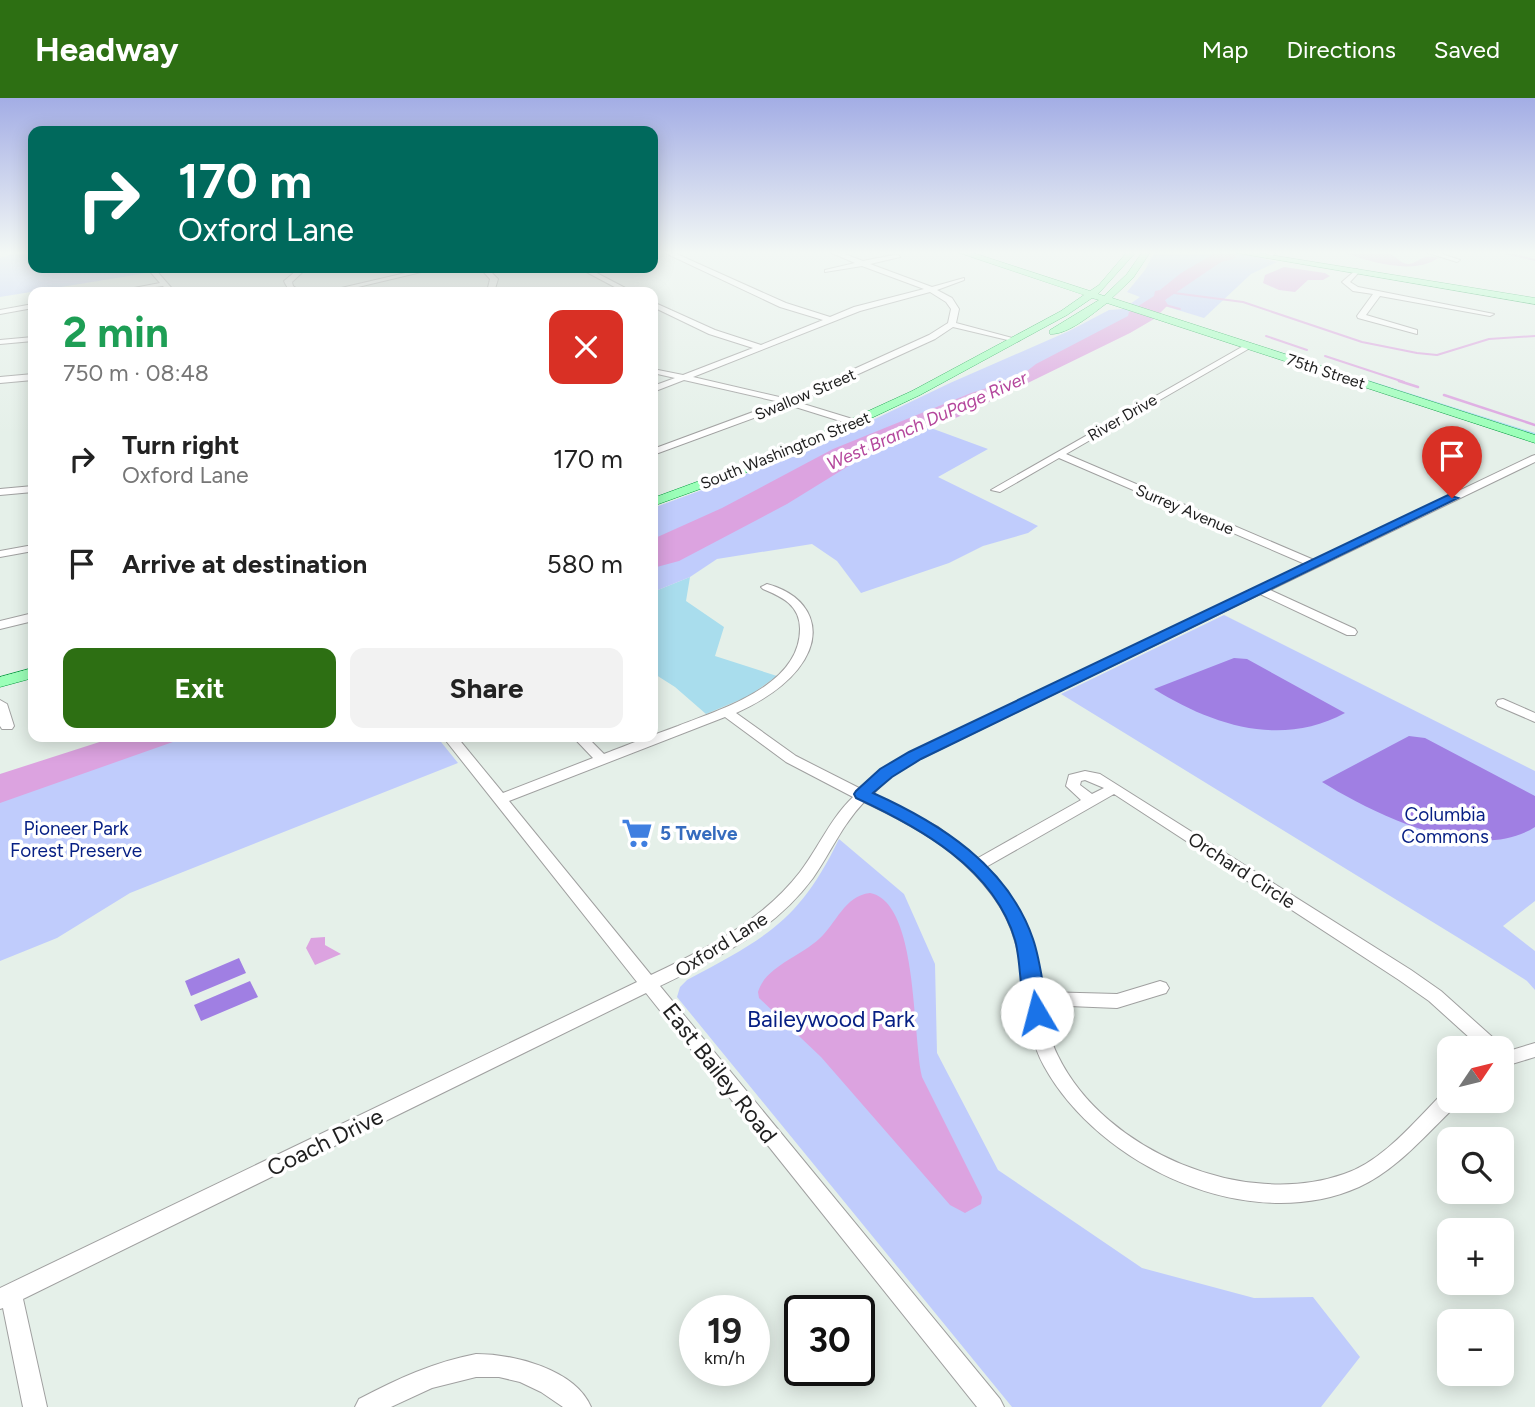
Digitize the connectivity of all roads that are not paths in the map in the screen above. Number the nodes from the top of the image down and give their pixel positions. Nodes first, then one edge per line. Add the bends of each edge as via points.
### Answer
1 (670, 312) edge
2 (806, 312) edge
3 (850, 312) edge
4 (956, 312) edge
5 (1065, 312) edge
6 (1086, 312) edge
7 (1157, 312) edge
8 (1364, 312) edge
9 (1480, 312) edge
10 (1490, 314) dead end
11 (1167, 315) junction
12 (830, 320) junction
13 (952, 324) junction
14 (1414, 332) dead end
15 (28, 340) edge
16 (1016, 340) junction
17 (0, 342) edge
18 (1247, 346) junction
19 (761, 348) junction
20 (658, 373) edge
21 (28, 377) edge
22 (0, 380) edge
23 (681, 380) junction
24 (658, 387) edge
25 (916, 393) junction
26 (790, 402) junction
27 (856, 423) junction
28 (1535, 430) edge
29 (1535, 439) edge
30 (658, 450) edge
31 (1058, 454) junction
32 (1535, 458) edge
33 (28, 489) edge
34 (996, 490) dead end
35 (0, 492) edge
36 (658, 500) edge
37 (28, 549) edge
38 (0, 554) edge
39 (1312, 565) junction
40 (767, 587) dead end
41 (1260, 590) junction
42 (28, 618) edge
43 (0, 625) edge
44 (1351, 632) dead end
45 (28, 674) edge
46 (0, 682) edge
47 (1503, 703) dead end
48 (0, 704) edge
49 (727, 712) junction
50 (1535, 718) edge
51 (7, 726) dead end
52 (658, 738) edge
53 (454, 742) edge
54 (585, 742) edge
55 (648, 742) edge
56 (601, 760) junction
57 (1114, 788) junction
58 (862, 794) junction
59 (500, 799) junction
60 (1092, 801) junction
61 (977, 865) junction
62 (651, 985) junction
63 (1160, 988) dead end
64 (1035, 998) junction
65 (1478, 1036) edge
66 (1535, 1050) edge
67 (1514, 1054) edge
68 (1437, 1111) edge
69 (5, 1297) edge
70 (35, 1407) edge
71 (367, 1407) edge
72 (579, 1407) edge
73 (992, 1407) edge

1 - 19 street
2 - 12 street
3 - 12 street
4 - 13 street
5 - 16 main road, South Washington Street
6 - 25 main road, South Washington Street via 1057,330
7 - 11 main road, 75th Street
8 - 14 street via 1361,316
9 - 10 street
11 - 18 main road, 75th Street
11 - 28 main road, 75th Street
12 - 19 street
13 - 16 street
13 - 26 street, Swallow Street
15 - 17 street
16 - 25 main road, South Washington Street
18 - 29 main road, 75th Street
18 - 31 street, River Drive
19 - 23 street
20 - 23 street
21 - 22 street
23 - 24 street
23 - 26 street
25 - 27 main road, South Washington Street
26 - 27 street
26 - 30 street, Swallow Street
27 - 36 main road, South Washington Street
31 - 34 street, River Drive
31 - 39 street, Surrey Avenue
32 - 39 street, Oxford Lane
33 - 35 street
37 - 38 street
39 - 41 street, Oxford Lane
40 - 49 street via 793,598 801,608 806,634 803,646 780,681
41 - 44 street
41 - 58 street, Oxford Lane via 915,756
42 - 43 street
45 - 46 main road
47 - 50 street
48 - 51 street
49 - 52 street
49 - 58 street via 777,751
53 - 59 street, East Bailey Road
54 - 56 street
55 - 56 street
56 - 59 street
57 - 60 street
57 - 60 street, Orchard Circle via 1094,776 1074,778 1073,786
57 - 65 street, Orchard Circle via 1405,975
58 - 61 street via 926,825
58 - 62 street, Oxford Lane via 779,907 713,953
59 - 62 street, East Bailey Road
60 - 61 street
61 - 64 street via 1015,919 1029,957
62 - 69 street, Coach Drive
62 - 73 street, East Bailey Road
63 - 64 street via 1117,1001
64 - 68 street via 1049,1057 1089,1114 1144,1155 1220,1186 1288,1193 1349,1182 1379,1165
66 - 67 street
69 - 70 street
71 - 72 street via 444,1371 488,1365 539,1377

